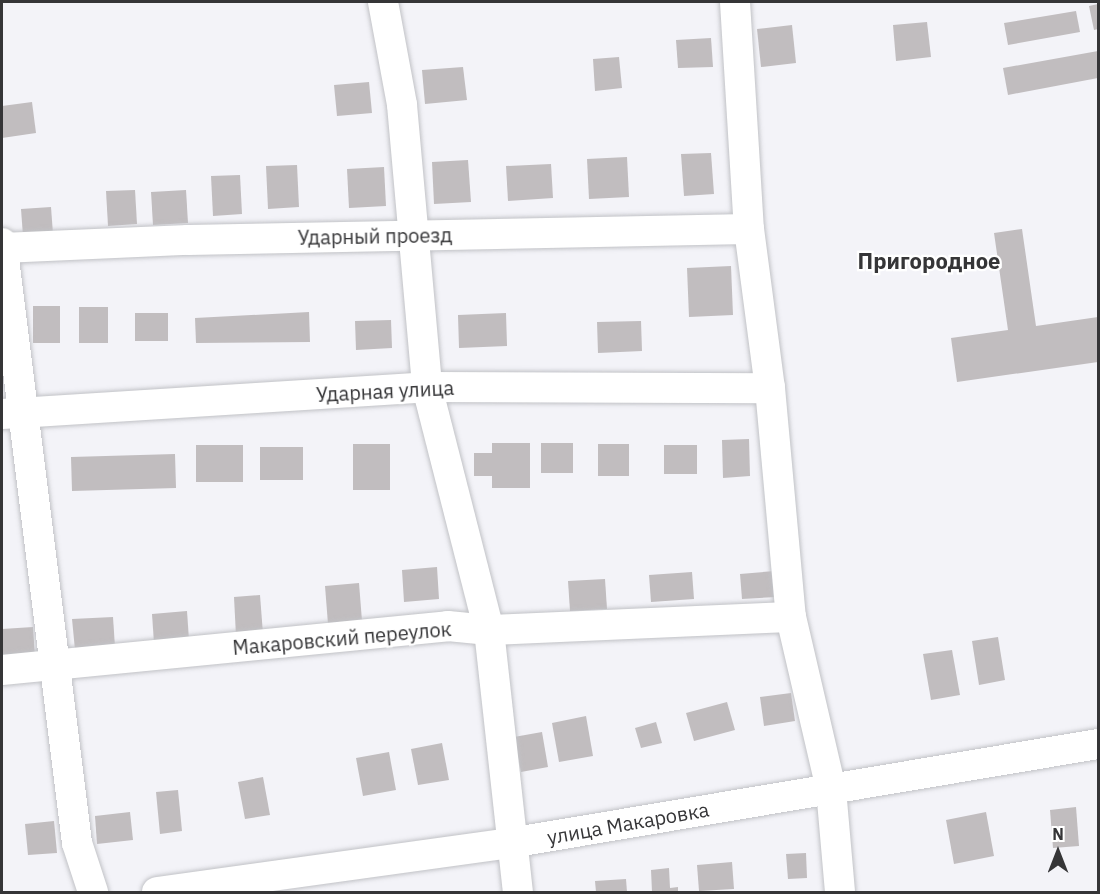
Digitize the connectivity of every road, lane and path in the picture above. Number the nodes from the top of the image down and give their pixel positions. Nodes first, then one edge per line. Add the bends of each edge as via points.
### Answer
1 (383, 2) edge
2 (735, 2) edge
3 (749, 229) junction
4 (415, 236) junction
5 (2, 243) edge
6 (2, 248) edge
7 (427, 387) junction
8 (770, 388) junction
9 (13, 413) edge
10 (791, 617) junction
11 (489, 630) junction
12 (56, 666) junction
13 (2, 670) edge
14 (1098, 744) edge
15 (831, 789) junction
16 (510, 843) junction
17 (93, 892) edge
18 (157, 892) edge
19 (518, 892) edge
20 (840, 892) edge

1 - 4 street via 402,105
2 - 3 street
3 - 4 street, Ударный проезд
3 - 8 street
4 - 6 street, Ударный проезд
4 - 7 street
5 - 6 street
6 - 9 street
7 - 8 street, Ударная улица
7 - 9 street, Ударная улица
7 - 11 street
8 - 10 street
9 - 12 street
10 - 11 street, Макаровский переулок
10 - 15 street
11 - 12 street, Макаровский переулок via 448,626
11 - 16 street
12 - 13 street, Макаровский переулок
12 - 17 street via 77,843
14 - 15 street, улица Макаровка
15 - 16 street, улица Макаровка
15 - 20 street
16 - 18 street, улица Макаровка
16 - 19 street

